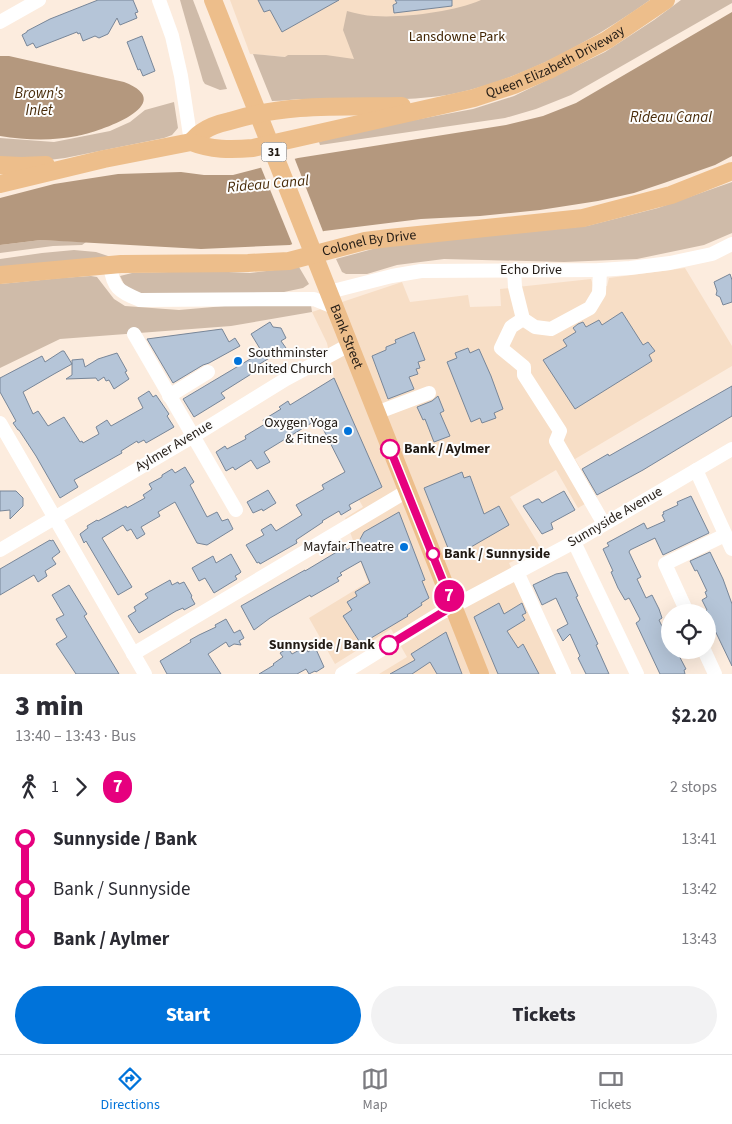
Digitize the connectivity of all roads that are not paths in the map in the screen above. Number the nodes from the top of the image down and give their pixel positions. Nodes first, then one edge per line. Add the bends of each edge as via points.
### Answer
1 (39, 0) edge
2 (159, 0) edge
3 (213, 0) edge
4 (666, 0) edge
5 (0, 22) edge
6 (435, 106) junction
7 (191, 142) junction
8 (104, 159) junction
9 (0, 165) edge
10 (732, 171) edge
11 (0, 184) edge
12 (732, 244) edge
13 (110, 265) junction
14 (514, 270) junction
15 (600, 270) junction
16 (0, 275) edge
17 (332, 300) junction
18 (523, 319) junction
19 (134, 334) dead end
20 (349, 344) junction
21 (208, 372) dead end
22 (429, 392) dead end
23 (169, 396) junction
24 (376, 413) junction
25 (0, 423) edge
26 (192, 437) junction
27 (732, 449) edge
28 (696, 470) junction
29 (407, 491) junction
30 (236, 510) dead end
31 (54, 517) junction
32 (604, 524) junction
33 (725, 535) junction
34 (574, 542) junction
35 (732, 549) edge
36 (0, 550) edge
37 (517, 572) junction
38 (683, 604) edge
39 (453, 606) junction
40 (133, 654) junction
41 (708, 659) edge
42 (145, 674) edge
43 (342, 674) edge
44 (480, 674) edge
45 (564, 674) edge
46 (637, 674) edge
47 (715, 674) edge

1 - 5 street
2 - 7 street via 172,36
3 - 17 main road, Bank Street / 31
4 - 6 main road, Queen Elizabeth Driveway via 607,40 549,70 492,93
6 - 7 main road, Queen Elizabeth Driveway via 253,148 220,149
6 - 7 main road, Queen Elizabeth Driveway via 274,110 218,124
7 - 8 main road, Queen Elizabeth Driveway
8 - 9 main road, Queen Elizabeth Driveway via 27,166
8 - 11 main road, Queen Elizabeth Driveway
10 - 13 main road, Colonel By Drive via 671,195 583,218 365,241 309,257 270,262
12 - 15 street, Echo Drive via 712,254 670,263
13 - 16 main road, Colonel By Drive
13 - 17 street via 112,279 119,291 140,300
14 - 15 street, Echo Drive
14 - 17 street, Echo Drive via 421,271 392,276
14 - 18 street
15 - 18 street via 599,293 590,308 551,329 535,328
17 - 20 main road, Bank Street / 31
18 - 32 street via 511,328 501,348 524,367 524,375 560,431 556,441
19 - 23 street
20 - 24 main road, Bank Street / 31
20 - 26 street, Aylmer Avenue
21 - 23 street
22 - 24 street
23 - 26 street
24 - 29 main road, Bank Street / 31
25 - 31 street
26 - 30 street
26 - 31 street, Aylmer Avenue
27 - 28 street, Sunnyside Avenue
28 - 32 street, Sunnyside Avenue
28 - 33 street
29 - 39 main road, Bank Street / 31
29 - 40 street
31 - 36 street, Aylmer Avenue
31 - 40 street
32 - 34 street, Sunnyside Avenue
33 - 35 street
33 - 38 street via 665,564
34 - 37 street, Sunnyside Avenue
34 - 46 street
37 - 39 street, Sunnyside Avenue
37 - 45 street
39 - 43 street, Sunnyside Avenue
39 - 44 main road, Bank Street / 31
40 - 42 street
41 - 47 street

